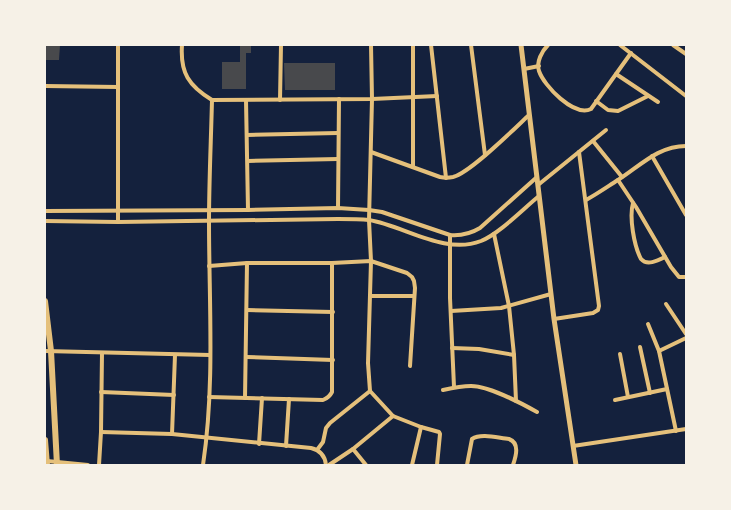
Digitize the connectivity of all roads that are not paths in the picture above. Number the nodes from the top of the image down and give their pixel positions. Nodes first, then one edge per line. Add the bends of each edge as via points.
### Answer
1 (118, 45) edge
2 (182, 45) edge
3 (281, 45) edge
4 (371, 45) edge
5 (413, 45) edge
6 (430, 45) edge
7 (471, 45) edge
8 (521, 45) edge
9 (548, 45) edge
10 (620, 45) edge
11 (674, 45) edge
12 (631, 53) junction
13 (686, 54) edge
14 (539, 66) junction
15 (524, 69) junction
16 (616, 74) junction
17 (45, 86) edge
18 (118, 87) junction
19 (437, 96) junction
20 (648, 96) junction
21 (686, 96) edge
22 (414, 97) junction
23 (338, 99) junction
24 (372, 99) junction
25 (212, 100) junction
26 (246, 100) junction
27 (280, 100) junction
28 (596, 101) junction
29 (658, 102) dead end
30 (529, 115) junction
31 (606, 130) dead end
32 (338, 134) junction
33 (247, 136) junction
34 (593, 140) junction
35 (686, 146) edge
36 (371, 152) junction
37 (579, 152) junction
38 (485, 155) junction
39 (652, 156) junction
40 (338, 159) junction
41 (248, 161) junction
42 (413, 167) junction
43 (537, 177) junction
44 (446, 178) junction
45 (620, 179) junction
46 (538, 185) junction
47 (539, 196) junction
48 (586, 200) junction
49 (633, 203) junction
50 (338, 208) junction
51 (209, 210) junction
52 (248, 210) junction
53 (369, 210) junction
54 (45, 211) edge
55 (118, 211) junction
56 (686, 215) edge
57 (369, 220) junction
58 (45, 221) edge
59 (209, 221) junction
60 (118, 222) junction
61 (494, 234) junction
62 (450, 235) junction
63 (449, 245) junction
64 (665, 257) junction
65 (371, 261) junction
66 (247, 263) junction
67 (332, 263) junction
68 (210, 266) junction
69 (686, 277) edge
70 (551, 294) junction
71 (370, 296) junction
72 (414, 296) junction
73 (45, 301) edge
74 (666, 304) dead end
75 (509, 306) junction
76 (246, 310) junction
77 (451, 311) junction
78 (333, 312) junction
79 (554, 319) junction
80 (648, 324) dead end
81 (686, 334) edge
82 (686, 338) edge
83 (640, 347) dead end
84 (452, 348) junction
85 (48, 351) edge
86 (659, 351) junction
87 (102, 353) junction
88 (620, 354) dead end
89 (175, 355) junction
90 (210, 355) junction
91 (514, 355) junction
92 (247, 357) junction
93 (333, 360) junction
94 (410, 366) dead end
95 (454, 387) junction
96 (667, 389) junction
97 (443, 390) dead end
98 (370, 391) junction
99 (101, 392) junction
100 (650, 393) junction
101 (174, 395) junction
102 (628, 397) junction
103 (209, 398) junction
104 (245, 398) junction
105 (262, 398) junction
106 (289, 399) junction
107 (615, 400) dead end
108 (516, 401) junction
109 (537, 412) dead end
110 (393, 416) junction
111 (421, 427) junction
112 (686, 429) edge
113 (676, 431) junction
114 (101, 432) junction
115 (172, 434) junction
116 (207, 438) junction
117 (45, 440) edge
118 (259, 444) junction
119 (286, 446) junction
120 (573, 446) junction
121 (353, 449) junction
122 (317, 450) junction
123 (47, 463) edge
124 (57, 464) edge
125 (88, 465) edge
126 (99, 465) edge
127 (203, 465) edge
128 (328, 465) edge
129 (366, 465) edge
130 (412, 465) edge
131 (437, 465) edge
132 (467, 465) edge
133 (513, 465) edge
134 (576, 465) edge

1 - 18 street
2 - 25 street via 185,73 189,83
3 - 27 street
4 - 24 street
5 - 22 street
6 - 19 street
7 - 38 street
8 - 15 street
9 - 14 street via 540,56
10 - 12 street
11 - 13 street
12 - 16 street
12 - 21 street
14 - 15 street
14 - 28 street via 542,77 562,101 582,111 590,109
15 - 30 street
16 - 20 street
16 - 28 street
17 - 18 street
18 - 55 street
19 - 22 street
19 - 44 street
20 - 28 street via 618,112 608,110
20 - 29 street
22 - 24 street
22 - 42 street
23 - 24 street
23 - 27 street
23 - 32 street
24 - 36 street
25 - 26 street
25 - 51 street
26 - 27 street
26 - 33 street
30 - 38 street
30 - 43 street
31 - 34 street
32 - 33 street
32 - 40 street
33 - 41 street
34 - 37 street
34 - 45 street
35 - 39 street via 664,149
36 - 42 street
36 - 53 street
37 - 46 street
37 - 48 street
38 - 44 street via 461,174
39 - 45 street
39 - 56 street
40 - 41 street
40 - 50 street
41 - 52 street
42 - 44 street
43 - 46 street
43 - 62 street via 480,228 462,236
45 - 48 street
45 - 49 street
46 - 47 street
47 - 61 street
47 - 70 street
48 - 79 street via 598,310
49 - 64 street
49 - 64 street via 632,226 641,259 647,263
50 - 52 street
50 - 53 street
51 - 52 street
51 - 55 street
51 - 59 street
53 - 57 street
53 - 62 street
54 - 55 street
55 - 60 street
57 - 59 street
57 - 63 street
57 - 65 street
58 - 60 street
59 - 60 street
59 - 68 street
61 - 63 street via 470,244
61 - 75 street
62 - 63 street
63 - 77 street
64 - 69 street via 676,274
65 - 67 street
65 - 71 street
65 - 72 street via 412,277
66 - 67 street
66 - 68 street
66 - 76 street
67 - 78 street
68 - 90 street
70 - 75 street
70 - 79 street
71 - 72 street
71 - 98 street
72 - 94 street
73 - 85 main road
74 - 81 street
75 - 77 street
75 - 91 street
76 - 78 street
76 - 92 street
77 - 84 street
78 - 93 street
79 - 120 street
80 - 86 street
82 - 86 street
83 - 100 street
84 - 91 street via 479,349
84 - 95 street
85 - 87 street
85 - 124 main road
86 - 96 street
87 - 89 street
87 - 99 street
88 - 102 street
89 - 90 street
89 - 101 street
90 - 103 street
91 - 108 street
92 - 93 street
92 - 104 street
93 - 106 street via 332,392 328,399
95 - 97 street
95 - 108 street via 477,387
96 - 100 street
96 - 113 street
98 - 110 street
98 - 122 street via 330,423
99 - 101 street
99 - 114 street
100 - 102 street
101 - 115 street
102 - 107 street
103 - 104 street
103 - 116 street
104 - 105 street
105 - 106 street
105 - 118 street
106 - 119 street
108 - 109 street
110 - 111 street
110 - 121 street
111 - 130 street
111 - 131 street via 440,434
112 - 113 street
113 - 120 street
114 - 115 street
114 - 126 street
115 - 116 street
116 - 118 street
116 - 127 street
117 - 123 main road
118 - 119 street
119 - 122 street
120 - 134 street
121 - 128 street
121 - 129 street
122 - 128 street via 324,456
123 - 124 street
124 - 125 street
132 - 133 street via 472,439 482,436 513,440 516,452

